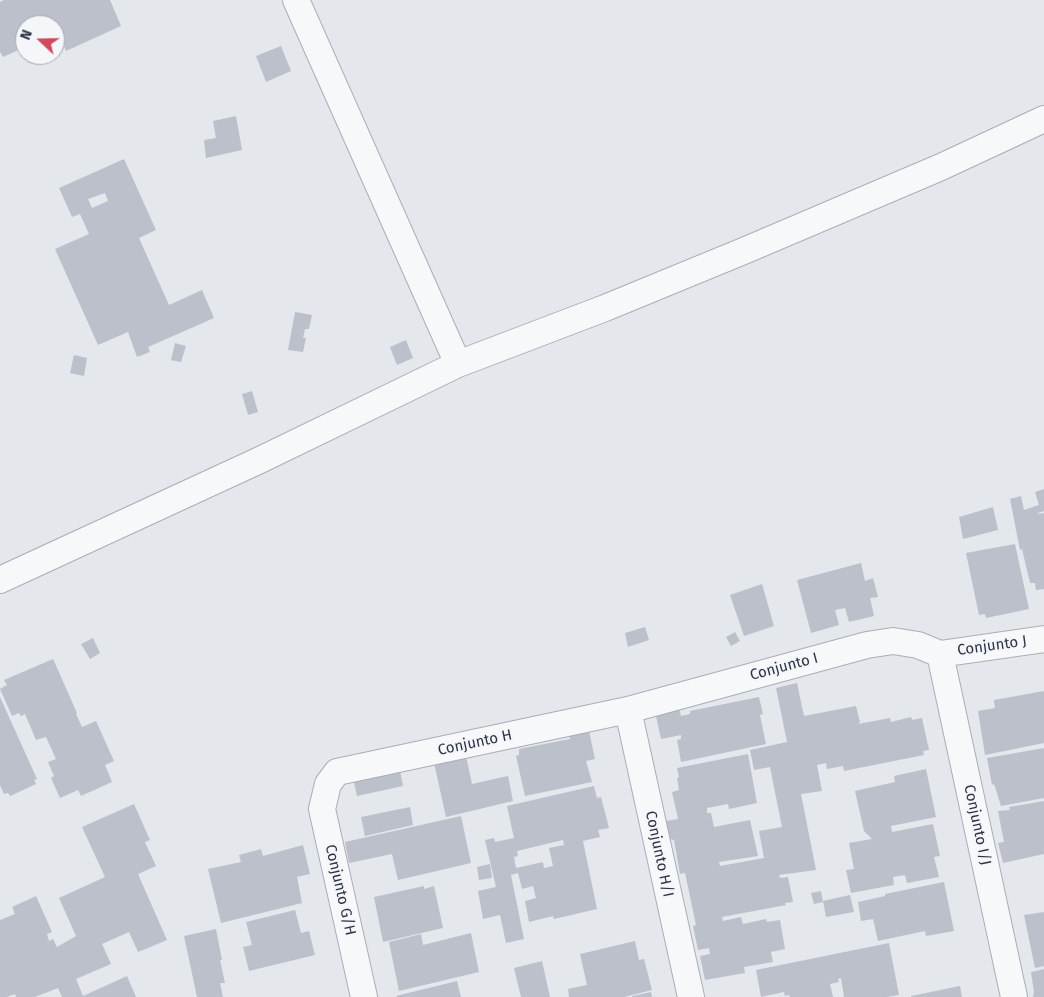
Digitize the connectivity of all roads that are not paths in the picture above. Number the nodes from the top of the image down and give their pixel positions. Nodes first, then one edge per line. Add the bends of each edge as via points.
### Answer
1 (296, 0) edge
2 (1044, 119) edge
3 (458, 364) junction
4 (0, 580) edge
5 (1044, 639) edge
6 (940, 654) junction
7 (628, 710) junction
8 (328, 784) joint
9 (364, 997) edge
10 (691, 997) edge
11 (1014, 997) edge

1 - 3 street
2 - 3 street via 941,167 693,272
3 - 4 street
5 - 6 street, Conjunto J
6 - 7 street, Conjunto I via 918,645 893,642 867,644
6 - 11 street, Conjunto I/J
7 - 8 street, Conjunto H via 337,772
7 - 10 street, Conjunto H/I
8 - 9 street, Conjunto G/H via 322,809

